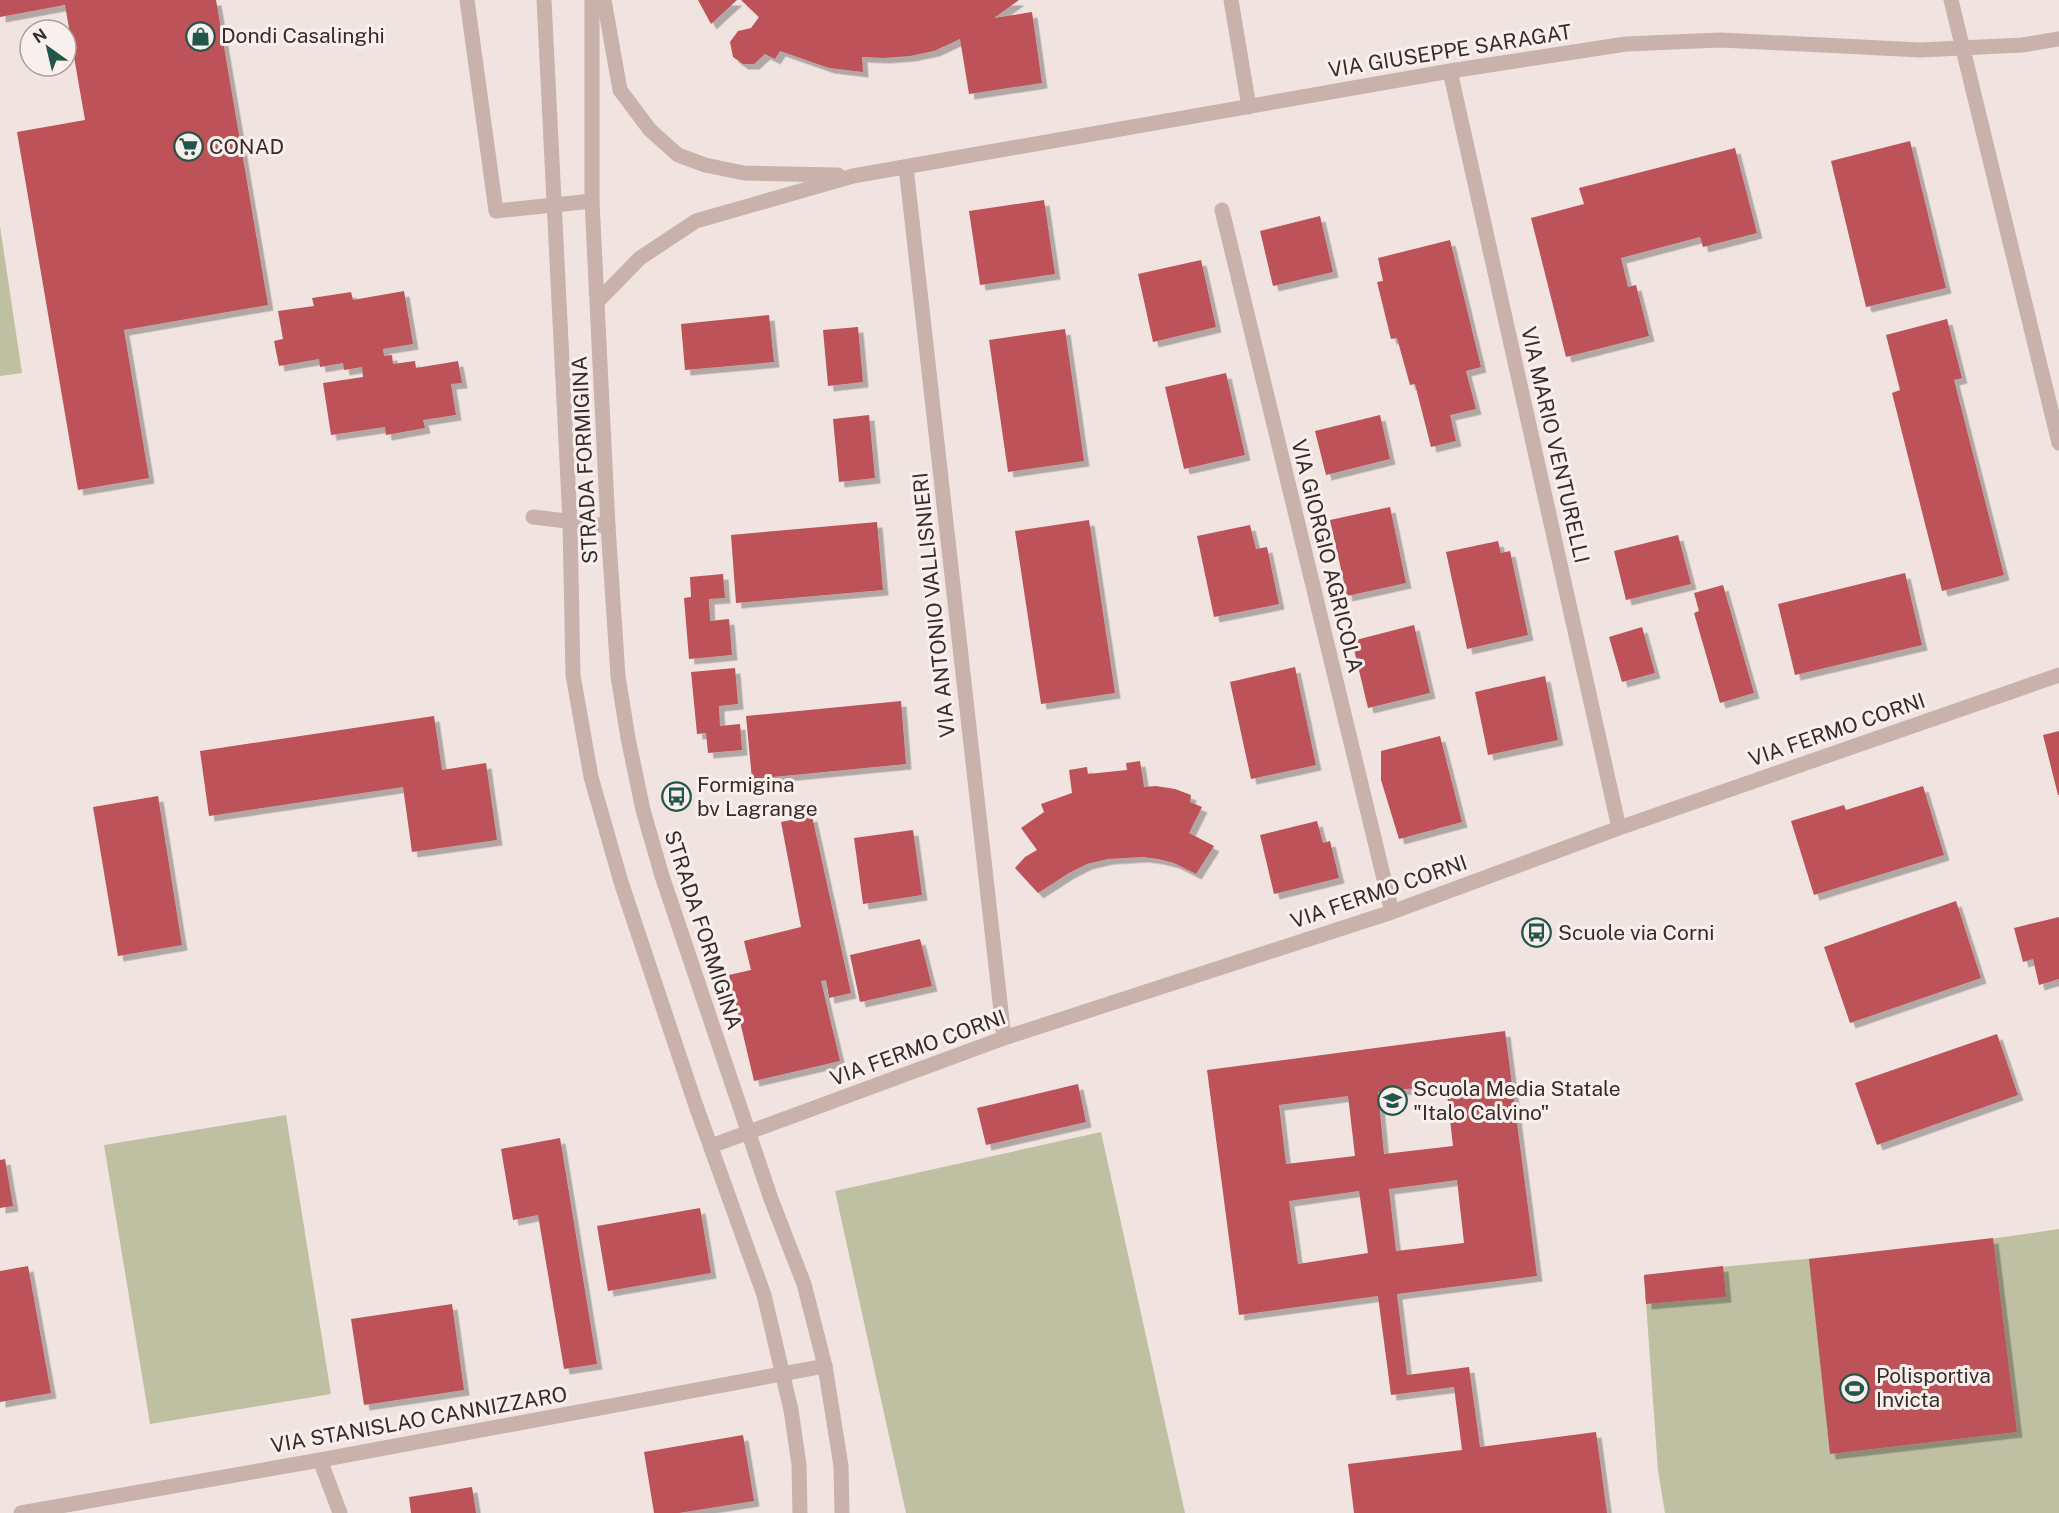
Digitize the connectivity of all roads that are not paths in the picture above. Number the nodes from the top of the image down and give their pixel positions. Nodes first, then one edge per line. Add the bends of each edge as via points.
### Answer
1 (468, 0) edge
2 (544, 0) edge
3 (592, 0) edge
4 (604, 0) edge
5 (1231, 0) edge
6 (1952, 0) edge
7 (2059, 39) edge
8 (1962, 48) junction
9 (1450, 71) junction
10 (1249, 106) junction
11 (906, 167) junction
12 (853, 176) junction
13 (592, 201) junction
14 (555, 205) junction
15 (1222, 210) dead end
16 (598, 301) junction
17 (2059, 443) edge
18 (534, 517) dead end
19 (570, 522) junction
20 (608, 526) junction
21 (2059, 675) edge
22 (1619, 828) junction
23 (1392, 912) junction
24 (1004, 1038) junction
25 (749, 1133) junction
26 (711, 1146) junction
27 (825, 1366) junction
28 (783, 1374) junction
29 (320, 1460) junction
30 (21, 1513) edge
31 (340, 1513) edge
32 (800, 1513) edge
33 (842, 1513) edge

1 - 14 street via 496,211
2 - 14 street, STRADA FORMIGINA
3 - 13 street, STRADA FORMIGINA
4 - 12 street, VIA GIUSEPPE SARAGAT via 620,90 650,130 678,155 744,173
5 - 10 street
6 - 8 street
7 - 8 street, VIA GIUSEPPE SARAGAT
8 - 9 street, VIA GIUSEPPE SARAGAT via 1920,50 1721,40 1626,44
8 - 17 street
9 - 10 street, VIA GIUSEPPE SARAGAT
9 - 22 street, VIA MARIO VENTURELLI
10 - 11 street, VIA GIUSEPPE SARAGAT
11 - 12 street, VIA GIUSEPPE SARAGAT
11 - 24 street, VIA ANTONIO VALLISNIERI
12 - 16 street, VIA GIUSEPPE SARAGAT via 696,221 640,258
13 - 14 street
13 - 16 street, STRADA FORMIGINA
14 - 19 street, STRADA FORMIGINA
15 - 23 street, VIA GIORGIO AGRICOLA
16 - 20 street, STRADA FORMIGINA
18 - 19 street
19 - 20 street
19 - 26 street, STRADA FORMIGINA via 573,675 591,777 621,882
20 - 25 street, STRADA FORMIGINA via 618,676 643,810
21 - 22 street, VIA FERMO CORNI
22 - 23 street, VIA FERMO CORNI
23 - 24 street, VIA FERMO CORNI
24 - 25 street, VIA FERMO CORNI
25 - 26 street, VIA FERMO CORNI
25 - 27 street, STRADA FORMIGINA via 804,1284
26 - 28 street, STRADA FORMIGINA via 764,1295
27 - 28 street, VIA STANISLAO CANNIZZARO
27 - 33 street, STRADA FORMIGINA via 841,1466
28 - 29 street, VIA STANISLAO CANNIZZARO
28 - 32 street, STRADA FORMIGINA via 799,1466
29 - 30 street, VIA STANISLAO CANNIZZARO
29 - 31 street

